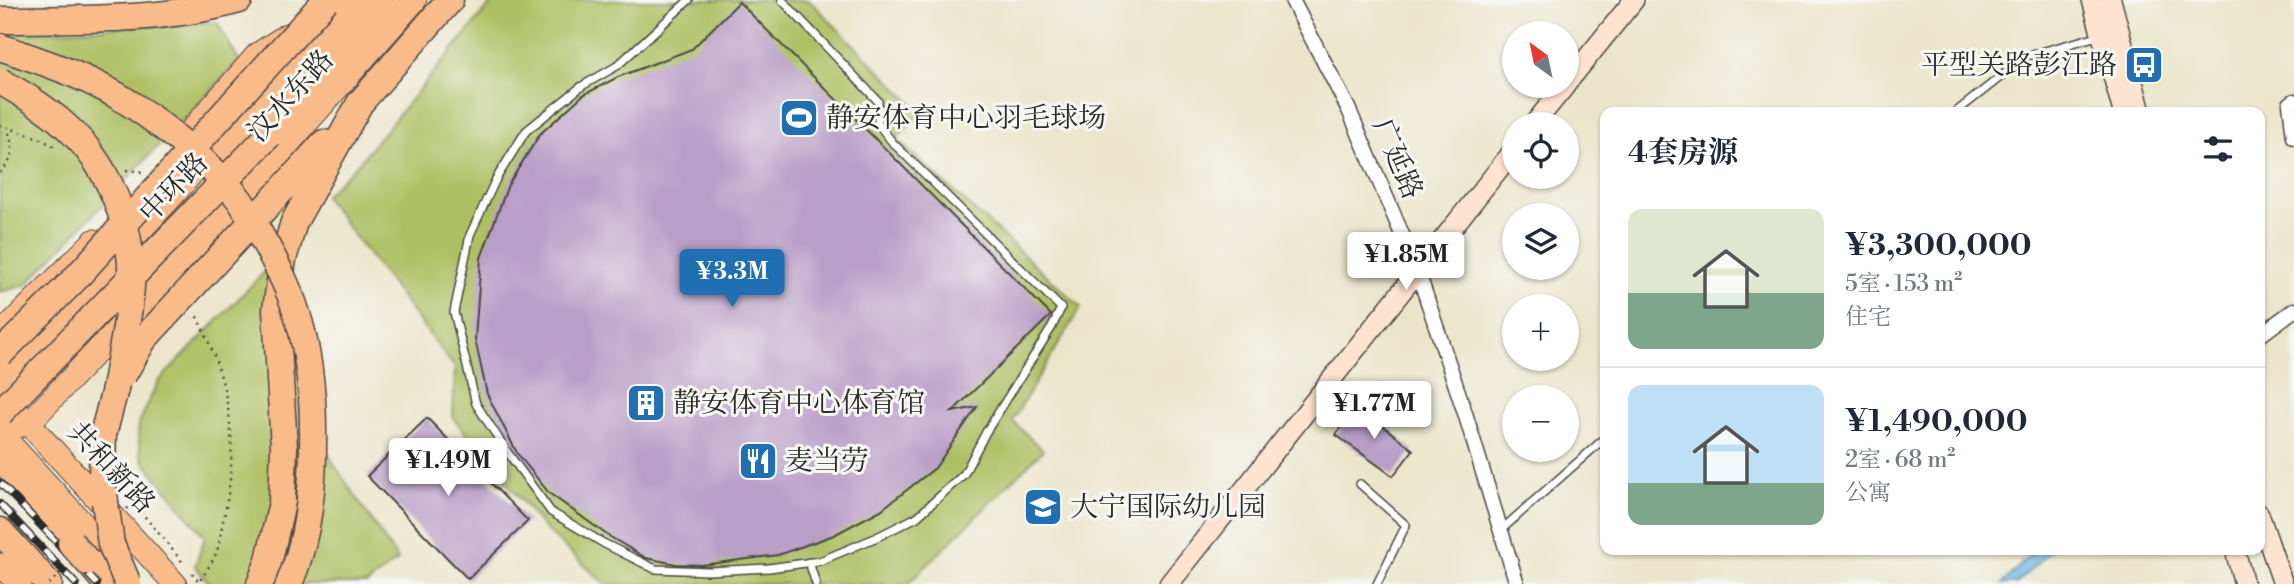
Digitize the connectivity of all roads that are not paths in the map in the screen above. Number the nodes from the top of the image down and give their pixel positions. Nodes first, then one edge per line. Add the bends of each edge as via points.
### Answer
1 (239, 0) edge
2 (326, 0) edge
3 (341, 0) edge
4 (369, 0) edge
5 (386, 0) edge
6 (415, 0) edge
7 (450, 0) edge
8 (689, 0) edge
9 (782, 0) edge
10 (1292, 0) edge
11 (1634, 0) edge
12 (2092, 0) edge
13 (2111, 0) edge
14 (0, 20) edge
15 (2102, 35) junction
16 (0, 47) edge
17 (1579, 69) edge
18 (0, 81) edge
19 (1555, 98) edge
20 (2294, 101) edge
21 (360, 103) junction
22 (1962, 107) edge
23 (2122, 107) edge
24 (2140, 107) edge
25 (1544, 112) edge
26 (2294, 137) edge
27 (1502, 165) edge
28 (1418, 272) junction
29 (2294, 310) edge
30 (2265, 332) edge
31 (0, 335) edge
32 (0, 354) edge
33 (115, 389) junction
34 (2, 397) edge
35 (29, 423) junction
36 (0, 425) edge
37 (0, 432) edge
38 (1600, 442) edge
39 (0, 456) edge
40 (1360, 484) dead end
41 (1501, 530) junction
42 (0, 531) edge
43 (2265, 532) edge
44 (2236, 555) edge
45 (809, 562) junction
46 (0, 565) edge
47 (20, 584) edge
48 (49, 584) edge
49 (107, 584) edge
50 (128, 584) edge
51 (138, 584) edge
52 (175, 584) edge
53 (260, 584) edge
54 (289, 584) edge
55 (816, 584) edge
56 (1169, 584) edge
57 (1377, 584) edge
58 (1517, 584) edge
59 (2244, 584) edge
60 (2283, 584) edge

1 - 14 highway via 159,16
2 - 32 highway, 中环路, bridge via 75,279
3 - 31 main road, 汶水东路 via 257,55 109,226
3 - 34 main road, 汶水东路
4 - 34 main road, 汶水东路 via 190,205
5 - 34 highway, 中环路, bridge via 269,135
6 - 35 main road, 汶水东路 via 221,220
7 - 21 highway
8 - 45 lane via 617,66 582,86 526,131 496,179 470,236 454,313 476,404 551,512 655,569 708,571
9 - 45 lane via 878,101 878,124 892,143 1061,308 964,474 917,517
10 - 28 street, 广延路 via 1349,110
11 - 17 street
12 - 15 street
13 - 24 street
15 - 22 lane via 2026,56
15 - 23 street
16 - 54 highway, bridge via 54,65 117,95 163,128 239,200 267,248 294,303 313,404 314,467 307,521
18 - 33 highway, bridge via 38,104 75,135 100,167 119,205 128,244 131,295
19 - 25 street
20 - 26 street via 2290,104
21 - 33 highway, bridge via 144,339
21 - 53 highway, bridge via 294,222 283,258 276,310 284,447 282,503
27 - 28 street
28 - 41 street, 广延路
28 - 56 street
29 - 30 street
33 - 50 highway, bridge via 103,435 102,475 111,544
34 - 35 main road, 共和新路
34 - 36 main road, 汶水东路
35 - 37 main road
35 - 52 main road, 共和新路
37 - 51 main road, 共和新路
38 - 41 lane
39 - 49 highway, bridge
40 - 57 lane via 1406,525
41 - 58 street, 广延路
42 - 48 highway
43 - 60 street
44 - 59 street
45 - 55 lane
46 - 47 main road

